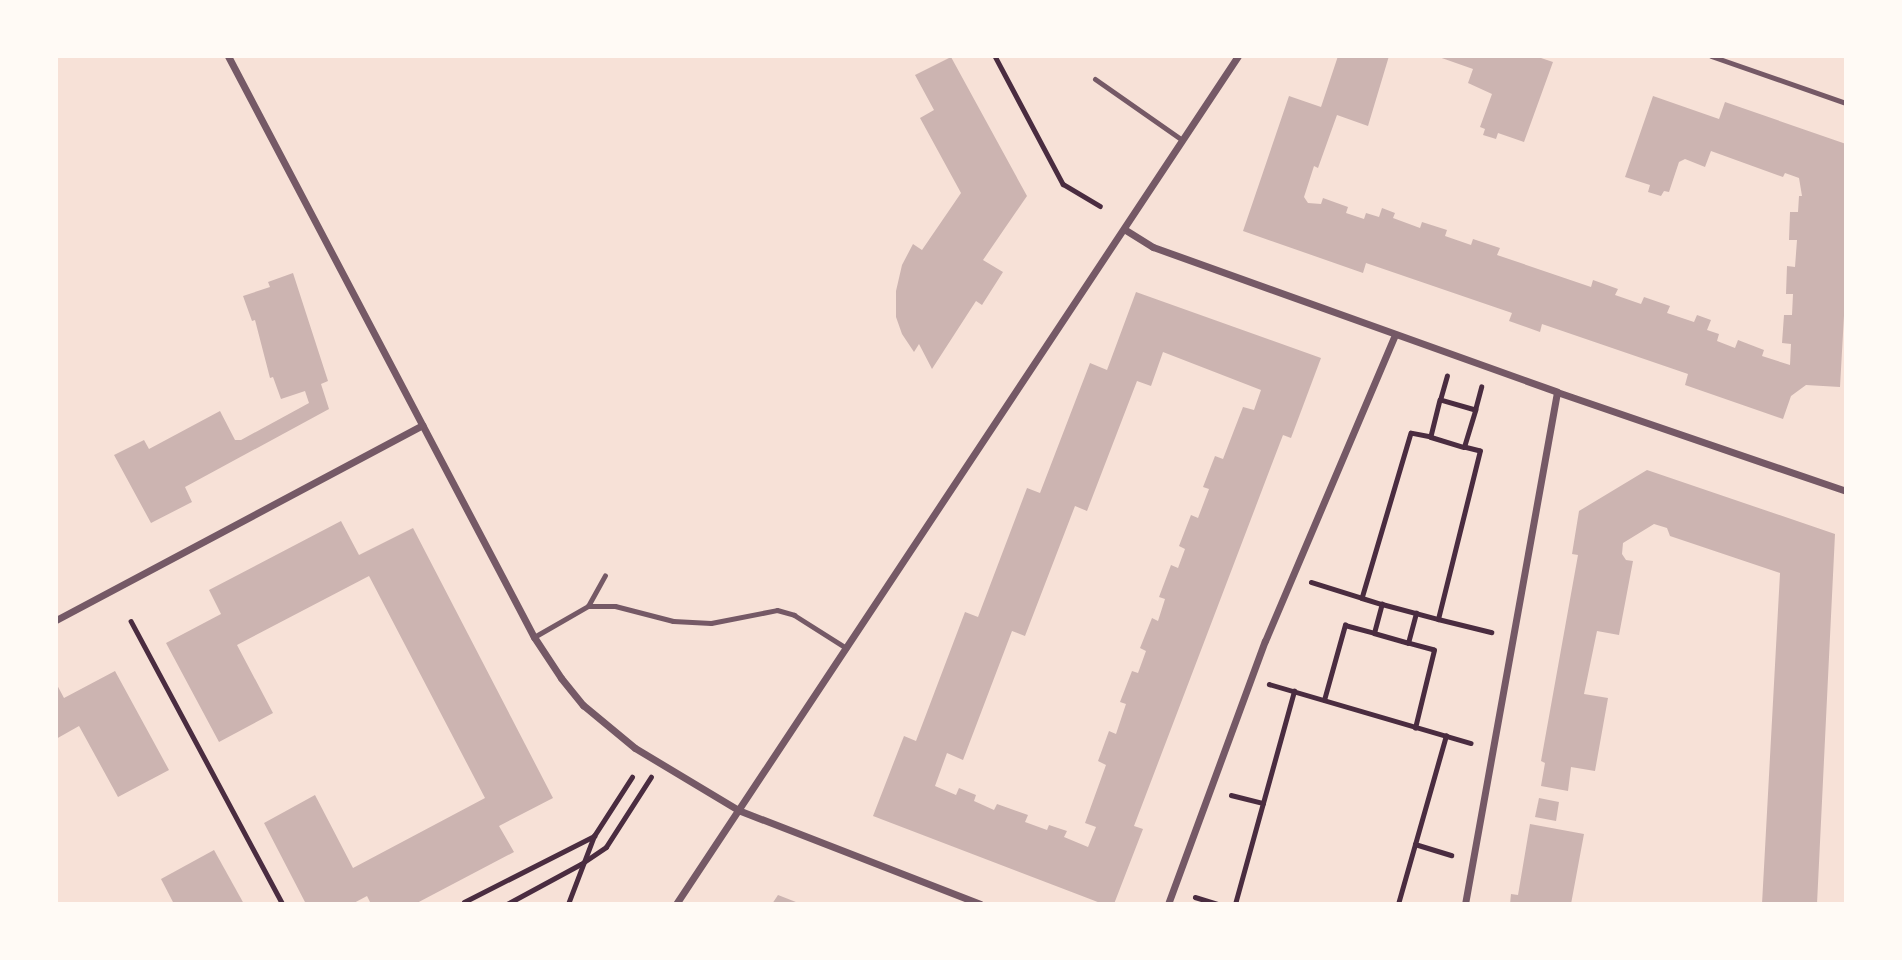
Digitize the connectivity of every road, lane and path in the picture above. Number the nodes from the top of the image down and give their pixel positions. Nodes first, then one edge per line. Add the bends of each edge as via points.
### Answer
1 (228, 56) edge
2 (995, 56) edge
3 (1238, 56) edge
4 (1711, 56) edge
5 (1095, 79) dead end
6 (1846, 103) edge
7 (1182, 140) junction
8 (1100, 206) dead end
9 (1124, 229) junction
10 (1395, 334) junction
11 (1447, 376) dead end
12 (1481, 387) dead end
13 (1557, 392) junction
14 (1440, 400) junction
15 (1475, 410) junction
16 (422, 425) junction
17 (1431, 437) junction
18 (1464, 447) junction
19 (1846, 491) edge
20 (605, 575) dead end
21 (1311, 582) dead end
22 (1362, 598) junction
23 (1382, 604) junction
24 (588, 606) junction
25 (1416, 613) junction
26 (1438, 619) junction
27 (56, 620) edge
28 (131, 621) dead end
29 (1491, 632) dead end
30 (1374, 633) junction
31 (534, 637) junction
32 (1408, 643) junction
33 (846, 648) junction
34 (1269, 684) dead end
35 (1294, 691) junction
36 (1324, 700) junction
37 (1415, 728) junction
38 (1446, 736) junction
39 (1471, 743) dead end
40 (659, 762) junction
41 (632, 777) dead end
42 (1231, 794) dead end
43 (1263, 803) junction
44 (738, 810) junction
45 (594, 836) junction
46 (1415, 844) junction
47 (1451, 855) dead end
48 (581, 864) junction
49 (1195, 897) dead end
50 (464, 902) dead end
51 (283, 904) edge
52 (507, 904) edge
53 (569, 904) edge
54 (676, 904) edge
55 (980, 904) edge
56 (1168, 904) edge
57 (1218, 904) edge
58 (1235, 904) edge
59 (1398, 904) edge
60 (1465, 904) edge

1 - 16 street
2 - 8 path via 1063,184
3 - 7 street
4 - 6 lane
5 - 7 lane
7 - 9 street
9 - 10 street via 1153,247
9 - 33 street
10 - 13 street
10 - 56 street via 1265,641
11 - 14 path
12 - 15 path
13 - 19 street
13 - 60 street
14 - 15 path
14 - 17 path
15 - 18 path
16 - 27 street
16 - 31 street
17 - 18 path
17 - 22 path via 1411,433
18 - 26 path via 1480,451
20 - 24 lane
21 - 22 path
22 - 23 path
23 - 25 path
23 - 30 path
24 - 31 lane
24 - 33 lane via 615,606 673,621 711,623 776,610 794,615
25 - 26 path
25 - 32 path
26 - 29 path
28 - 51 path
30 - 32 path
30 - 36 path via 1345,625
31 - 40 street via 583,705 613,732
32 - 37 path via 1434,650
33 - 44 street
34 - 35 path
35 - 36 path
35 - 43 path
36 - 37 path
37 - 38 path
38 - 39 path
38 - 46 path
40 - 44 street
40 - 48 path via 616,836
41 - 45 path
42 - 43 path
43 - 58 path
44 - 54 street
44 - 55 street
45 - 48 path
45 - 50 path
46 - 47 path
46 - 59 path
48 - 52 path
48 - 53 path
49 - 57 path

